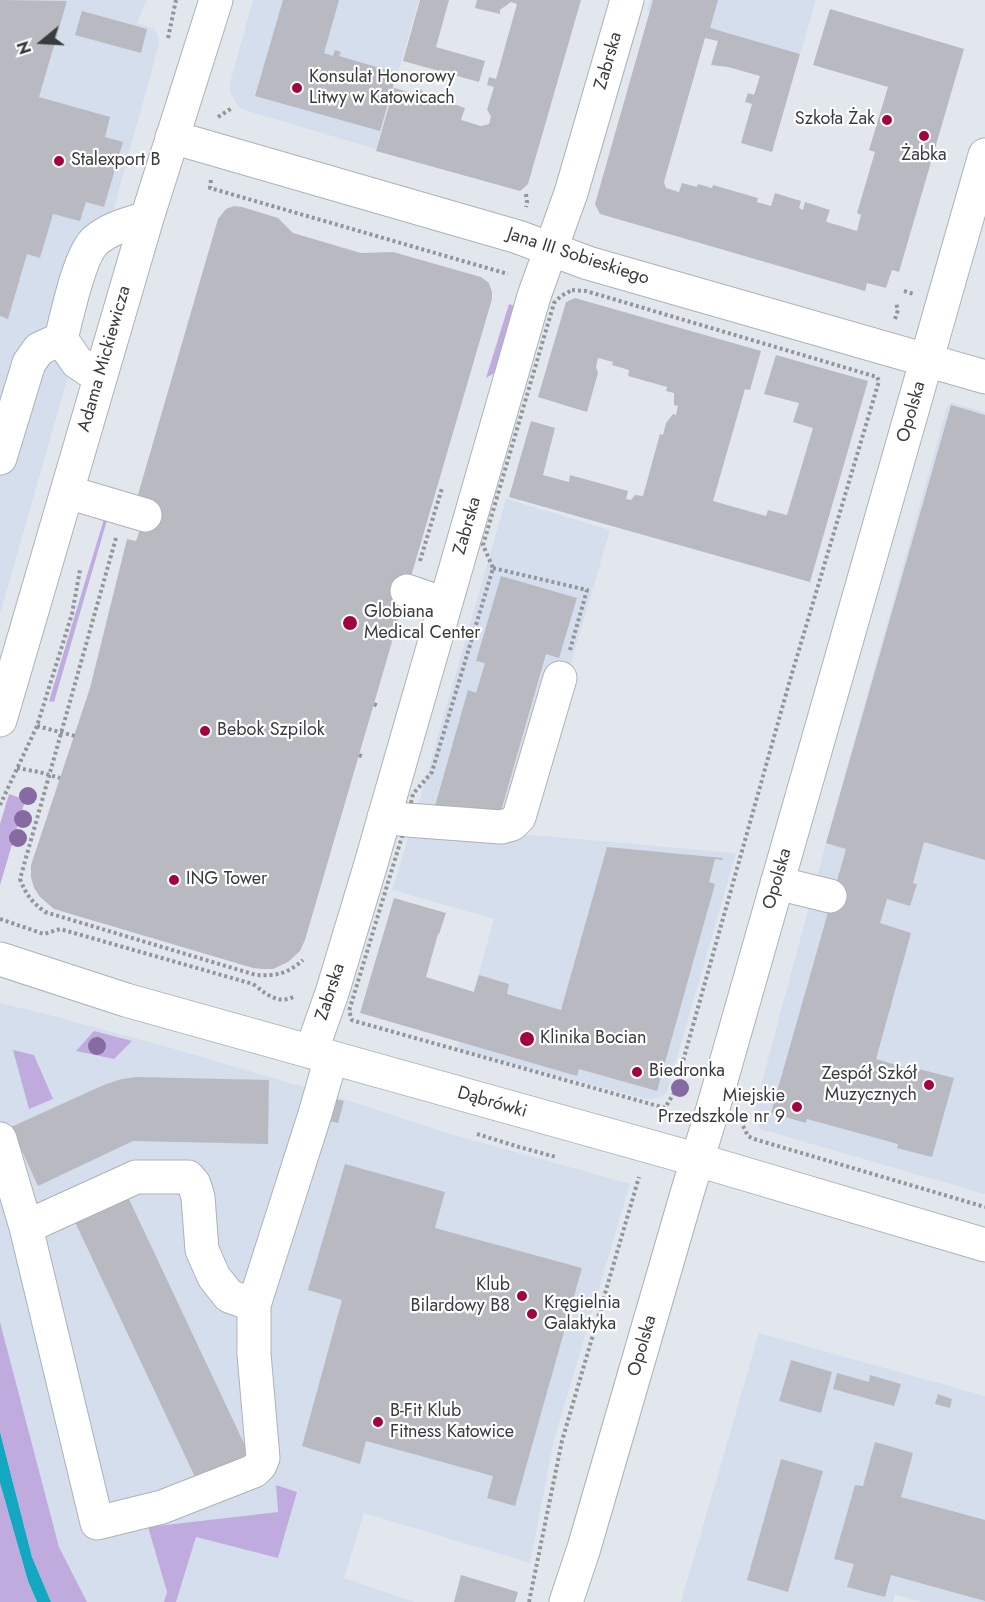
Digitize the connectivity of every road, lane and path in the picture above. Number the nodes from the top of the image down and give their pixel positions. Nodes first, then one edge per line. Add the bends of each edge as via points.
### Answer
1 (216, 0) edge
2 (627, 0) edge
3 (172, 137) junction
4 (985, 155) edge
5 (212, 177) dead end
6 (147, 218) junction
7 (551, 249) junction
8 (544, 299) junction
9 (61, 339) junction
10 (927, 360) junction
11 (99, 377) junction
12 (985, 377) edge
13 (0, 458) edge
14 (66, 492) junction
15 (134, 512) joint
16 (81, 561) dead end
17 (493, 568) junction
18 (407, 591) dead end
19 (445, 604) junction
20 (564, 668) joint
21 (0, 720) edge
22 (37, 726) junction
23 (62, 732) junction
24 (75, 736) dead end
25 (17, 768) junction
26 (50, 775) junction
27 (60, 778) dead end
28 (0, 805) edge
29 (395, 819) junction
30 (777, 883) junction
31 (830, 896) dead end
32 (0, 919) edge
33 (0, 958) edge
34 (303, 967) dead end
35 (300, 991) dead end
36 (321, 1055) junction
37 (742, 1122) dead end
38 (0, 1140) edge
39 (698, 1160) junction
40 (639, 1177) dead end
41 (985, 1207) edge
42 (26, 1227) junction
43 (985, 1245) edge
44 (254, 1305) junction
45 (529, 1602) edge
46 (566, 1602) edge

1 - 3 street, Adama Mickiewicza
2 - 7 street, Zabrska
3 - 6 street, Adama Mickiewicza
3 - 7 street, Jana III Sobieskiego
4 - 10 street, Opolska
5 - 8 path via 210,188 509,275 507,287
6 - 9 street via 117,227 94,242 83,259
6 - 11 street, Adama Mickiewicza
7 - 8 street, Zabrska
7 - 10 street, Jana III Sobieskiego
8 - 17 path via 483,545
8 - 19 street, Zabrska
8 - 29 path via 572,290 586,291 877,377 879,381 674,1093 665,1108 352,1020 351,1000
9 - 11 street via 77,362
9 - 13 street via 39,349 29,363
10 - 12 street, Jana III Sobieskiego
10 - 30 street, Opolska
11 - 14 street, Adama Mickiewicza
14 - 15 street
14 - 21 street, Adama Mickiewicza
15 - 23 path
16 - 22 path via 72,614
17 - 20 path via 587,590
17 - 29 path via 432,772
18 - 19 street
19 - 29 street, Zabrska
20 - 29 street via 519,817 512,824
22 - 23 path
22 - 25 path
23 - 24 path
23 - 26 path
25 - 26 path
25 - 28 path
26 - 27 path
26 - 34 path via 20,879 32,903 45,912 256,975 275,976 303,960
29 - 36 street, Zabrska via 370,867 332,993
30 - 31 street
30 - 39 street, Opolska
32 - 35 path via 44,934 60,929 253,984 275,999 286,1000
33 - 36 street, Dąbrówki via 126,1000
36 - 39 street, Dąbrówki
36 - 44 street, Zabrska via 315,1114
37 - 41 path via 748,1136
38 - 42 street
39 - 43 street, Dąbrówki
39 - 46 street, Opolska
40 - 45 path via 562,1441
42 - 44 street via 136,1177 188,1177 198,1197 202,1250 214,1277 229,1296
42 - 44 street, Zabrska via 97,1523 162,1507 254,1471 260,1465 263,1458

